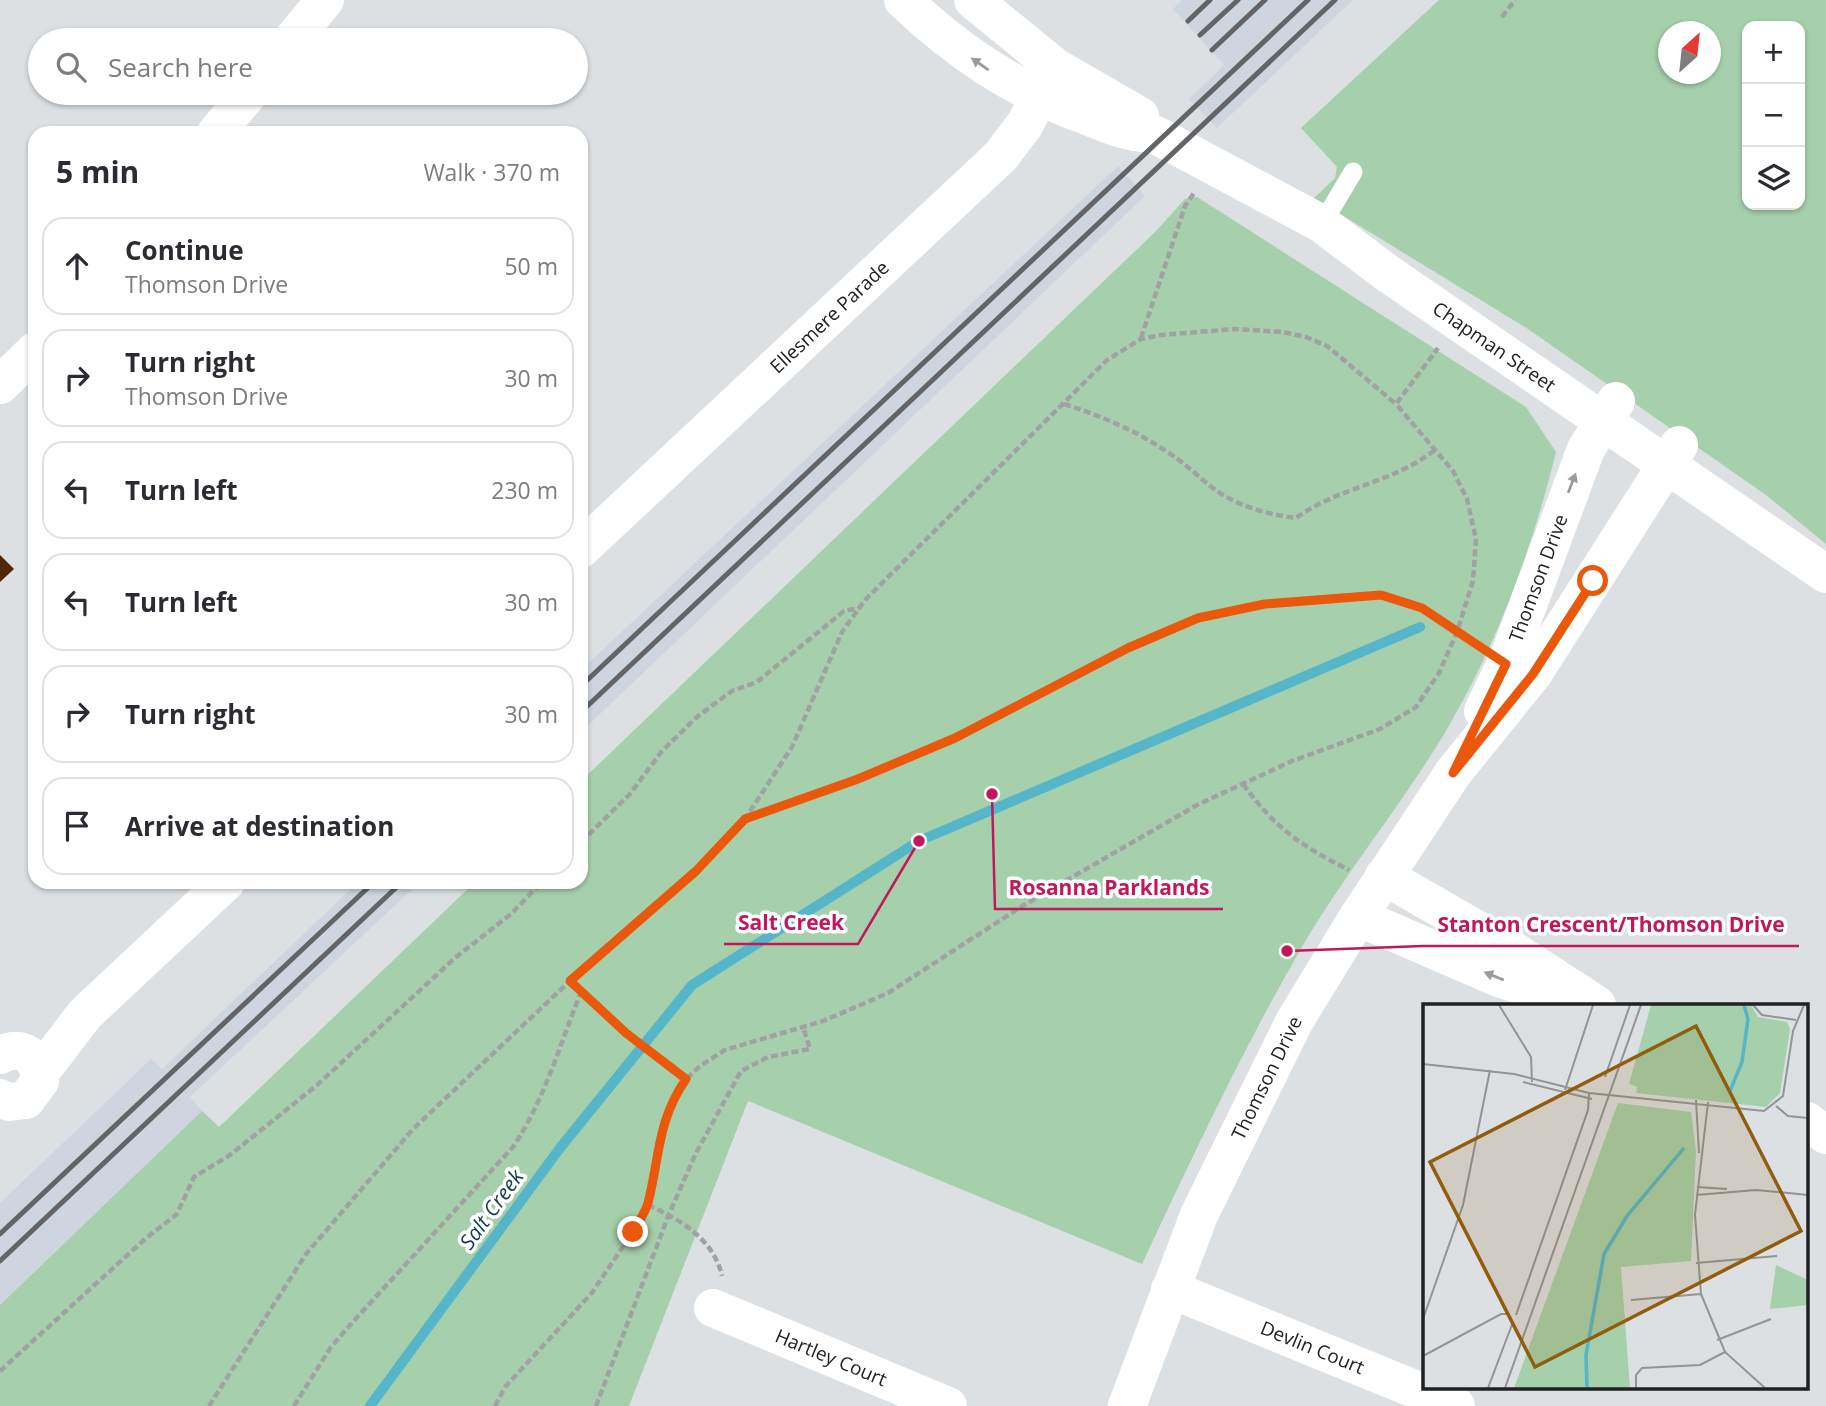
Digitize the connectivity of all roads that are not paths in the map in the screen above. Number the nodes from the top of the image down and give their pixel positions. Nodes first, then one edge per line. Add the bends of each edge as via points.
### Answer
1 (325, 0) edge
2 (973, 0) edge
3 (912, 3) edge
4 (302, 28) edge
5 (1047, 83) junction
6 (239, 105) edge
7 (222, 126) edge
8 (1353, 172) dead end
9 (1322, 224) junction
10 (28, 358) edge
11 (0, 385) edge
12 (1608, 411) junction
13 (1673, 456) junction
14 (588, 543) edge
15 (1826, 560) edge
16 (1826, 574) edge
17 (1453, 773) junction
18 (219, 889) edge
19 (1373, 893) junction
20 (1579, 1004) edge
21 (1595, 1004) edge
22 (15, 1053) edge
23 (3, 1103) edge
24 (1808, 1122) edge
25 (1826, 1135) edge
26 (1170, 1289) junction
27 (713, 1308) road end
28 (948, 1406) edge
29 (1128, 1406) edge
30 (1457, 1406) edge

1 - 4 street
2 - 5 street
5 -> 3 street via 985,68
5 - 9 street, Chapman Street via 1143,118 1154,134
5 - 14 street, Ellesmere Parade via 1016,139 1001,156
6 - 7 street
8 - 9 lane
9 - 12 street, Chapman Street via 1387,273
10 - 11 street
12 - 13 street, Chapman Street
17 -> 12 street, Thomson Drive via 1506,664 1570,488
13 - 15 street via 1772,511
13 - 16 street, Chapman Street
13 - 17 street, Thomson Drive via 1533,674
17 - 19 street, Thomson Drive
18 - 22 street via 85,1014
20 -> 19 street via 1501,979
19 - 21 street via 1514,951
19 - 26 street, Thomson Drive via 1269,1069 1199,1215
22 - 23 street via 40,1082 26,1100
24 - 25 street
26 - 29 street, Thomson Drive
26 - 30 street, Devlin Court
27 - 28 street, Hartley Court

